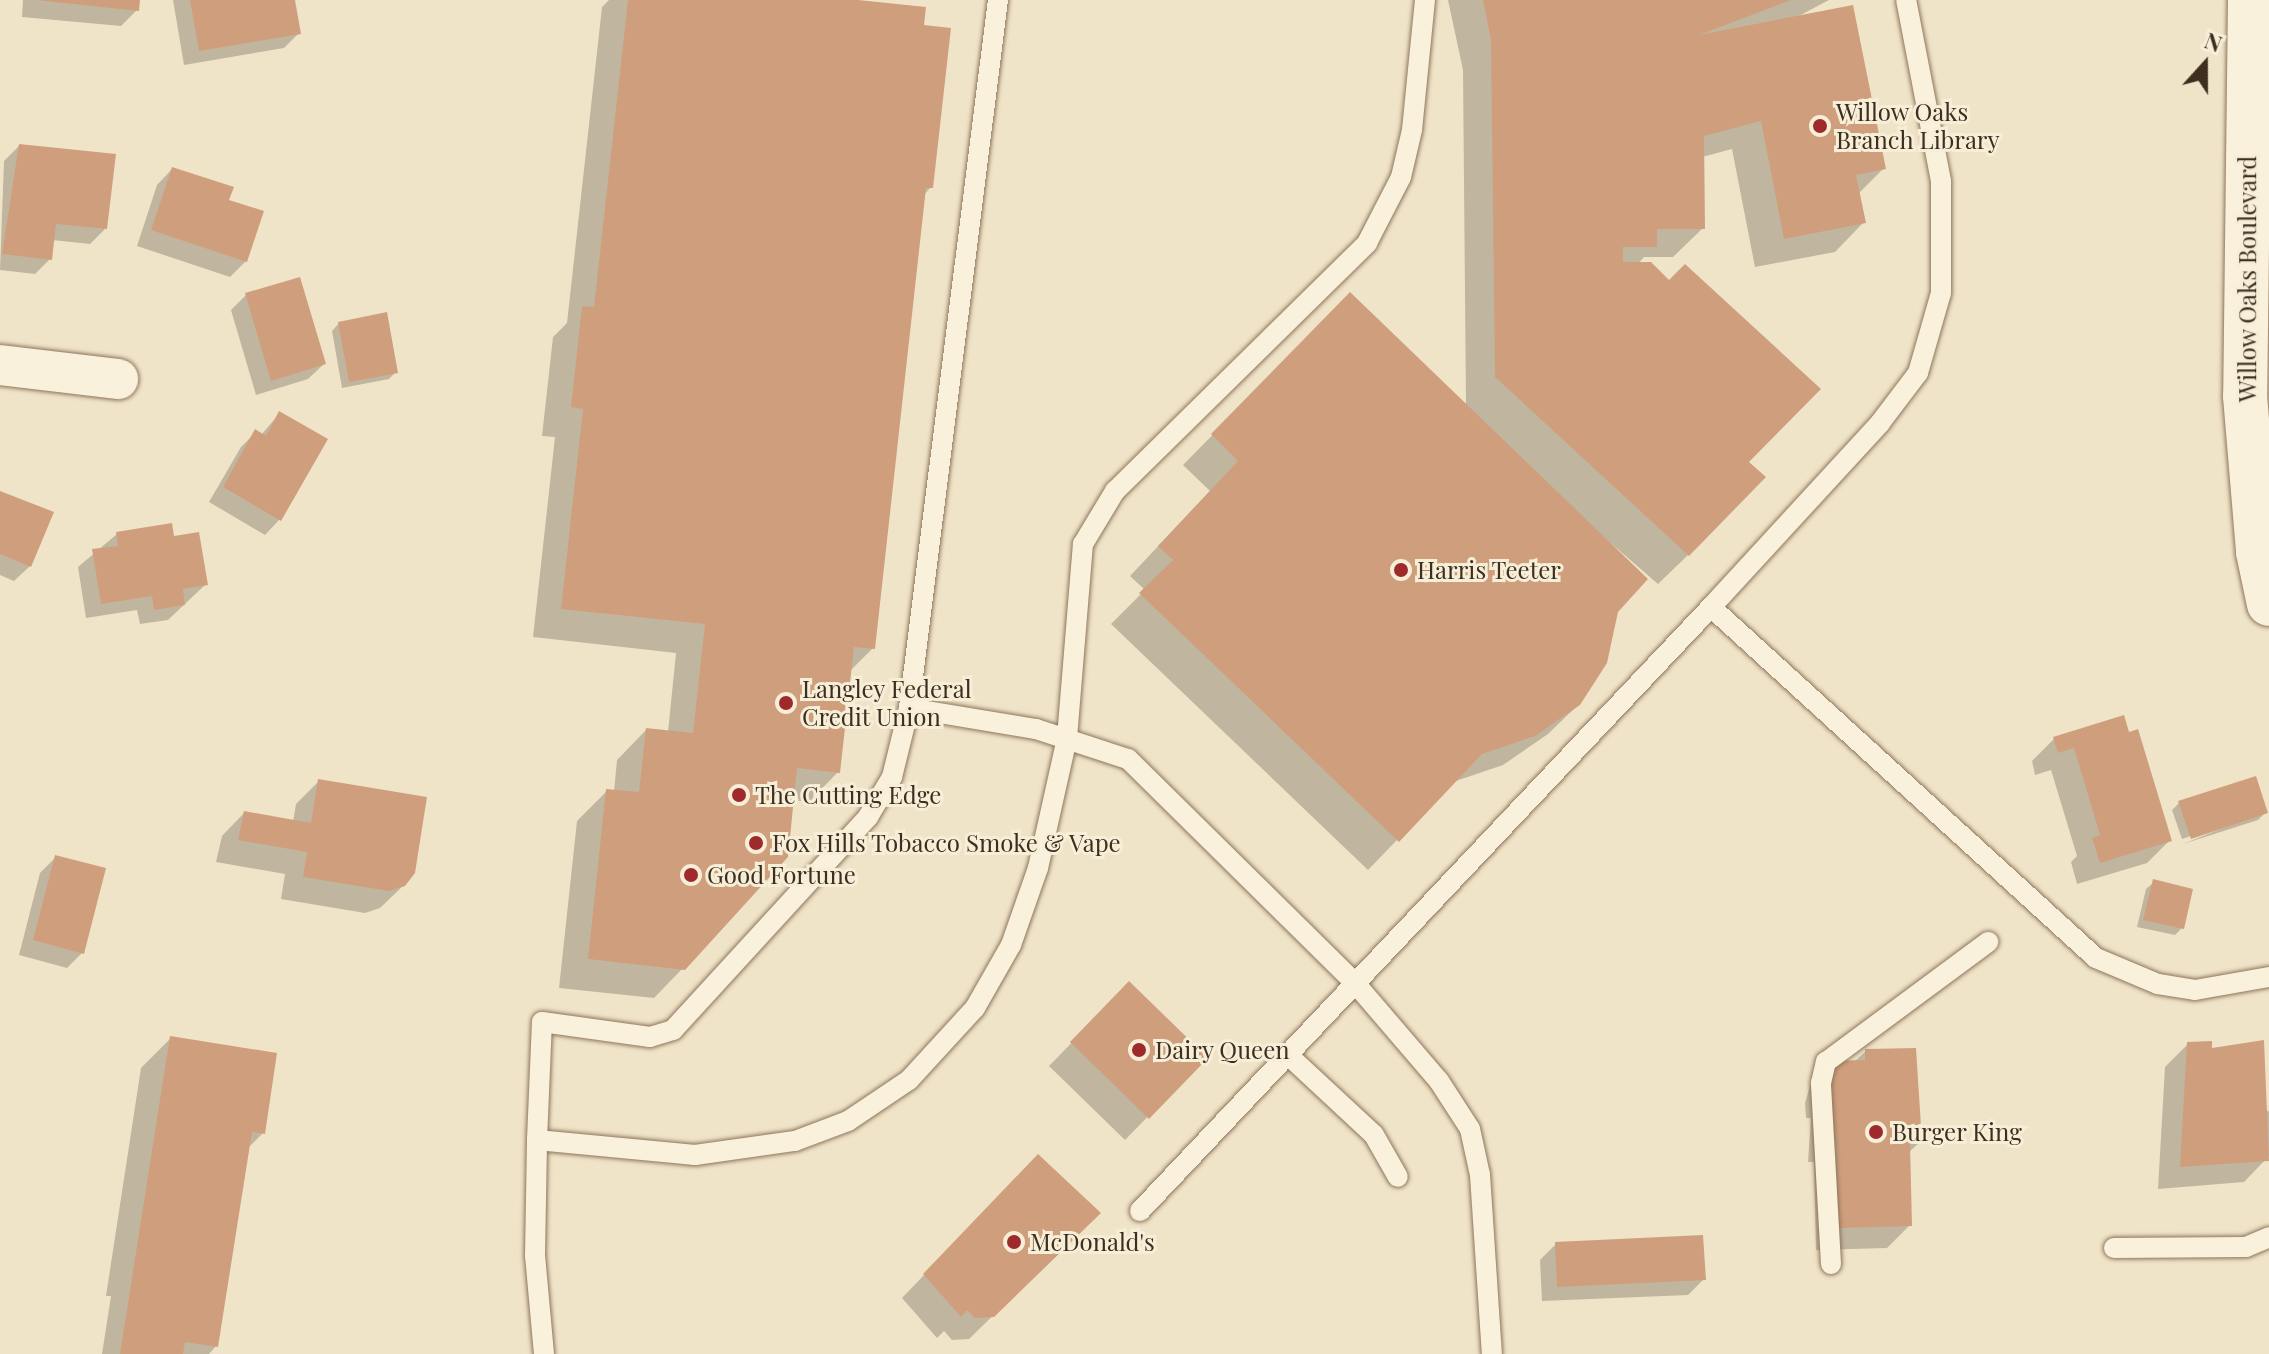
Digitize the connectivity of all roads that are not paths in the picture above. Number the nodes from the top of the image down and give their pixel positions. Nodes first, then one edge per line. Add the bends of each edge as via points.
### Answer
1 (998, 0) edge
2 (1425, 0) edge
3 (1906, 0) edge
4 (2250, 0) edge
5 (0, 365) edge
6 (118, 379) dead end
7 (2269, 604) edge
8 (1711, 607) junction
9 (909, 708) junction
10 (1067, 738) junction
11 (1988, 942) dead end
12 (2269, 977) edge
13 (1355, 983) junction
14 (1288, 1055) junction
15 (537, 1140) junction
16 (1398, 1177) dead end
17 (1140, 1211) dead end
18 (2269, 1237) edge
19 (2114, 1248) dead end
20 (1831, 1264) dead end
21 (544, 1354) edge
22 (1492, 1354) edge

1 - 9 lane
2 - 10 lane via 1412,130 1401,177 1367,243 1115,491 1083,544
3 - 8 lane via 1941,181 1941,293 1918,373 1880,423
4 - 7 street, Willow Oaks Boulevard via 2245,396 2258,552
5 - 6 street
8 - 12 lane via 2096,958 2158,984 2195,990
8 - 13 lane
9 - 10 lane
9 - 15 lane via 892,777 868,817 673,1030 650,1037 542,1022
10 - 13 lane via 1128,759 1149,775
10 - 15 lane via 1038,868 1011,945 956,1035 909,1080 848,1121 748,1151 695,1155
11 - 20 lane via 1846,1042 1826,1062 1821,1083
13 - 14 lane
13 - 22 lane via 1432,1071 1470,1129 1480,1175
14 - 16 lane via 1374,1135
14 - 17 lane
15 - 21 lane via 535,1256
18 - 19 lane via 2246,1247

